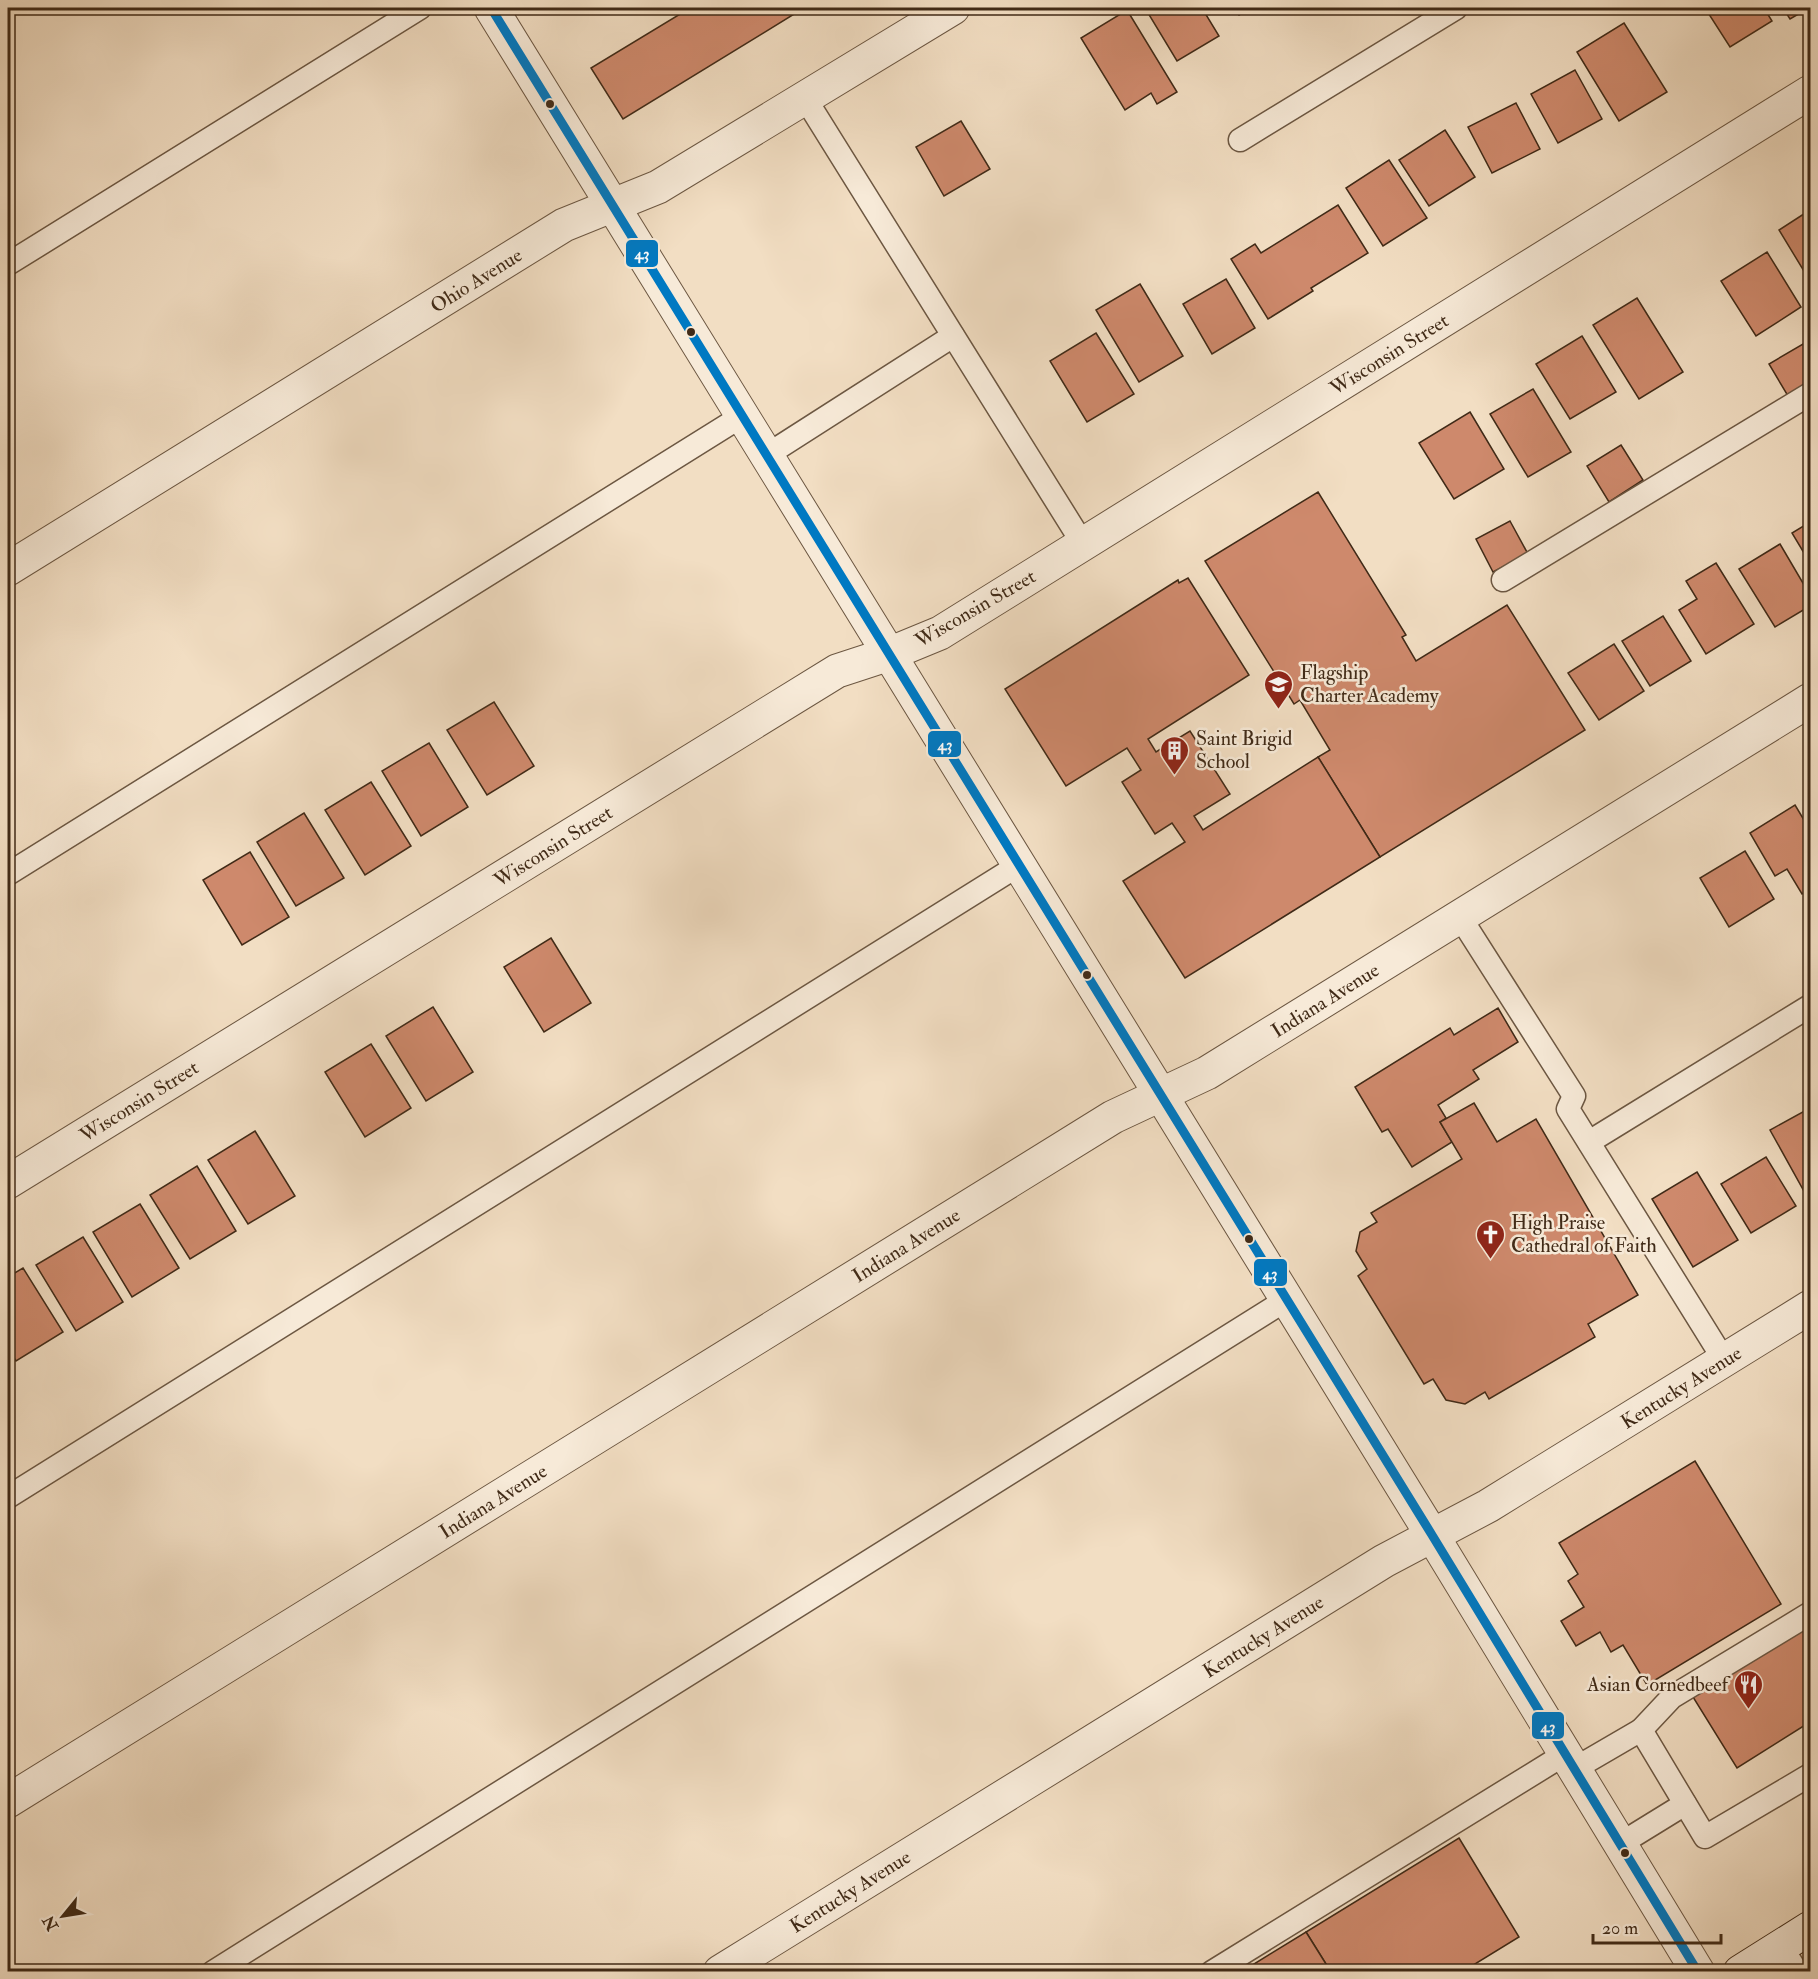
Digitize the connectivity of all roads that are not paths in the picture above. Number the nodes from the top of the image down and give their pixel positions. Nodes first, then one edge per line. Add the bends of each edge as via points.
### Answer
1 (420, 8) edge
2 (491, 8) edge
3 (953, 8) edge
4 (1456, 8) edge
5 (1810, 92) edge
6 (804, 98) junction
7 (1240, 140) dead end
8 (612, 205) junction
9 (8, 264) edge
10 (953, 336) junction
11 (1810, 394) edge
12 (742, 416) junction
13 (767, 455) junction
14 (1083, 544) junction
15 (8, 569) edge
16 (1503, 580) dead end
17 (889, 654) junction
18 (1810, 700) edge
19 (1019, 865) junction
20 (8, 874) edge
21 (1460, 917) junction
22 (1810, 1006) edge
23 (1160, 1095) junction
24 (1589, 1142) junction
25 (8, 1182) edge
26 (1286, 1300) junction
27 (1810, 1307) edge
28 (1724, 1360) junction
29 (8, 1497) edge
30 (1432, 1535) junction
31 (1809, 1614) dead end
32 (1641, 1730) junction
33 (1570, 1761) junction
34 (1810, 1775) edge
35 (8, 1801) edge
36 (1685, 1804) junction
37 (1620, 1844) junction
38 (1810, 1928) edge
39 (1789, 1959) edge
40 (213, 1971) edge
41 (720, 1971) edge
42 (1212, 1971) edge
43 (1698, 1971) edge
44 (1740, 1971) edge

1 - 9 lane
2 - 8 street
3 - 6 street, Ohio Avenue
4 - 7 lane
5 - 14 street, Wisconsin Street
6 - 8 street, Ohio Avenue via 658,187
6 - 10 lane
8 - 12 street
8 - 15 street, Ohio Avenue via 564,225
10 - 13 lane
10 - 14 lane
11 - 16 lane
12 - 13 street
12 - 20 lane
13 - 17 street
14 - 17 street, Wisconsin Street via 940,633
17 - 19 street
17 - 25 street, Wisconsin Street via 837,671
18 - 21 street, Indiana Avenue
19 - 23 street
19 - 29 lane
21 - 23 street, Indiana Avenue via 1207,1073
21 - 24 lane via 1574,1096 1568,1109
22 - 24 lane
23 - 26 street
23 - 35 street, Indiana Avenue via 1113,1117
24 - 28 lane
26 - 30 street
26 - 40 lane
27 - 28 street, Kentucky Avenue
28 - 30 street, Kentucky Avenue via 1488,1506
30 - 33 street
30 - 41 street, Kentucky Avenue
31 - 32 lane via 1672,1697
32 - 33 lane
32 - 36 lane
33 - 37 street
33 - 42 lane
34 - 36 lane via 1705,1837
36 - 37 lane
37 - 43 street
38 - 39 street
39 - 44 street

